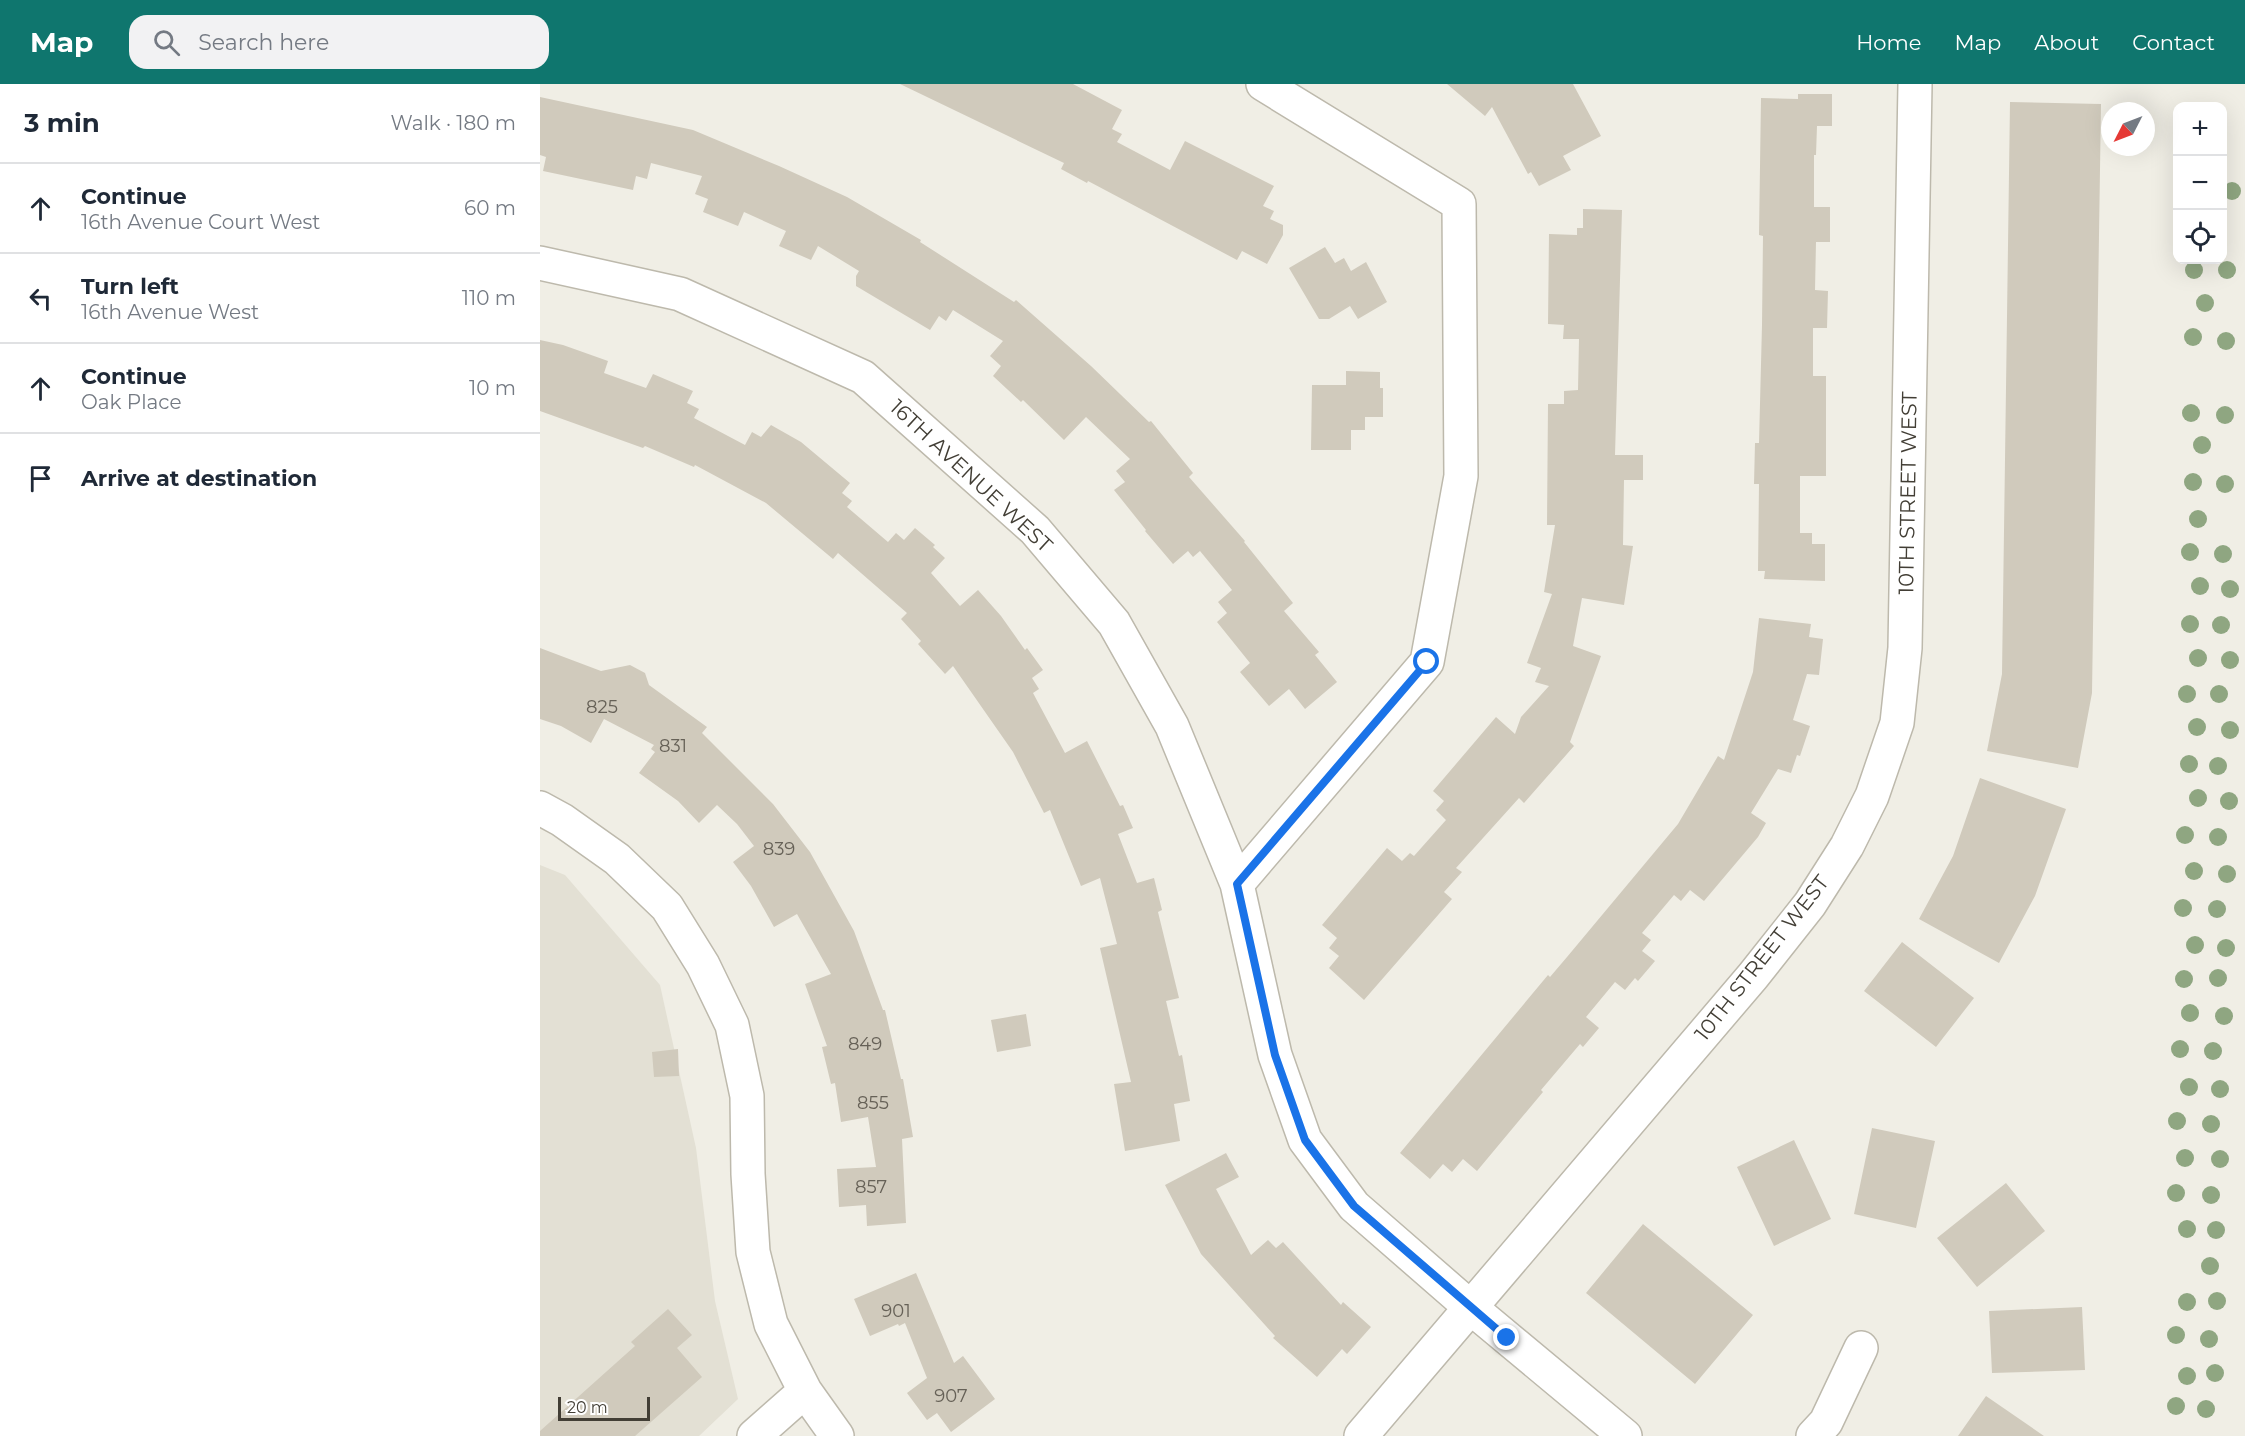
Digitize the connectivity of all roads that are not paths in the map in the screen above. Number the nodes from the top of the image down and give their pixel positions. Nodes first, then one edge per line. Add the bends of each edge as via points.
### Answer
1 (1263, 84) edge
2 (1915, 84) edge
3 (540, 263) edge
4 (540, 808) edge
5 (1237, 884) junction
6 (1470, 1307) junction
7 (1861, 1348) dead end
8 (805, 1391) junction
9 (754, 1436) edge
10 (837, 1436) edge
11 (1361, 1436) edge
12 (1625, 1436) edge
13 (1813, 1436) edge

1 - 5 street via 1459,204 1461,476 1427,662
2 - 6 street, 10TH STREET WEST via 1905,648 1897,723 1872,796 1847,846 1810,904
3 - 5 street, 16TH AVENUE WEST via 680,294 863,377 1035,530 1114,622 1172,726
4 - 8 street via 617,859 667,907 703,965 732,1025 747,1096 753,1252 771,1324
5 - 6 street, 16TH AVENUE WEST via 1275,1055 1305,1140 1354,1206
6 - 11 street, 10TH STREET WEST
6 - 12 street, 16TH AVENUE WEST
7 - 13 street via 1826,1422
8 - 9 street
8 - 10 street

